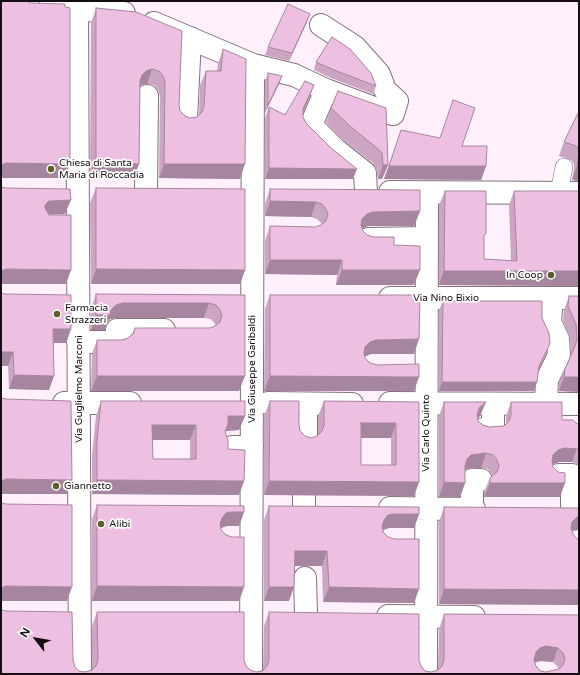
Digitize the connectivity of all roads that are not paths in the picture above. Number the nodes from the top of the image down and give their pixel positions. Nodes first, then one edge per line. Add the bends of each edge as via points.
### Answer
1 (51, 1) edge
2 (77, 9) junction
3 (321, 25) dead end
4 (190, 38) junction
5 (253, 65) junction
6 (326, 90) junction
7 (147, 96) dead end
8 (186, 120) edge
9 (564, 167) dead end
10 (55, 191) edge
11 (78, 191) junction
12 (101, 191) edge
13 (124, 191) edge
14 (146, 191) junction
15 (169, 191) edge
16 (230, 191) edge
17 (253, 192) junction
18 (275, 192) edge
19 (343, 192) edge
20 (366, 192) junction
21 (427, 192) junction
22 (569, 193) edge
23 (253, 228) junction
24 (274, 228) edge
25 (427, 238) junction
26 (368, 239) edge
27 (55, 296) edge
28 (86, 296) junction
29 (371, 298) edge
30 (426, 298) junction
31 (552, 298) junction
32 (579, 298) edge
33 (180, 330) edge
34 (78, 342) junction
35 (48, 402) edge
36 (79, 403) junction
37 (150, 403) edge
38 (244, 403) junction
39 (426, 403) junction
40 (306, 404) junction
41 (493, 404) junction
42 (546, 404) junction
43 (578, 404) edge
44 (577, 426) edge
45 (484, 429) edge
46 (306, 440) edge
47 (559, 475) edge
48 (482, 480) dead end
49 (56, 506) edge
50 (87, 506) junction
51 (228, 506) edge
52 (252, 507) junction
53 (327, 507) edge
54 (373, 508) edge
55 (426, 508) junction
56 (472, 509) junction
57 (495, 509) edge
58 (549, 509) edge
59 (576, 510) edge
60 (426, 540) junction
61 (404, 541) edge
62 (305, 578) dead end
63 (72, 613) junction
64 (103, 613) edge
65 (228, 614) edge
66 (251, 614) junction
67 (290, 614) junction
68 (328, 614) edge
69 (366, 615) edge
70 (426, 616) junction
71 (495, 617) edge
72 (80, 674) edge
73 (251, 674) edge
74 (426, 674) edge

1 - 2 street
2 - 4 street via 134,14
2 - 11 street, Via Guglielmo Marconi
3 - 6 street via 355,47 379,74 385,90 398,101 393,114
4 - 5 street
4 - 8 street
5 - 6 street via 294,74
5 - 17 street, Via Giuseppe Garibaldi
6 - 20 street via 310,125 365,173
7 - 14 street
9 - 22 street
10 - 11 street
11 - 12 street
11 - 28 street, Via Guglielmo Marconi
13 - 14 street
14 - 15 street
16 - 17 street
17 - 18 street
17 - 23 street, Via Giuseppe Garibaldi
19 - 20 street
20 - 21 street
21 - 22 street
21 - 25 street, Via Carlo Quinto
23 - 24 street
23 - 38 street, Via Giuseppe Garibaldi via 252,297
25 - 26 street
25 - 30 street, Via Carlo Quinto
27 - 28 street
28 - 34 street, Via Guglielmo Marconi
29 - 30 street, Via Nino Bixio
30 - 31 street, Via Nino Bixio
30 - 39 street, Via Carlo Quinto via 418,366
31 - 32 street, Via Nino Bixio
31 - 42 street via 550,322 558,339 559,355 547,380
33 - 34 street via 116,330 117,342
34 - 36 street, Via Guglielmo Marconi
35 - 36 street
36 - 37 street
36 - 50 street, Via Guglielmo Marconi
38 - 40 street
38 - 52 street, Via Giuseppe Garibaldi via 242,447
39 - 40 street
39 - 41 street
39 - 55 street, Via Carlo Quinto
40 - 46 street
41 - 42 street
41 - 45 street via 493,429
42 - 43 street
43 - 44 street
47 - 59 street via 572,475
48 - 56 street via 472,480
49 - 50 street
50 - 63 street, Via Guglielmo Marconi
51 - 52 street
52 - 53 street via 278,507 304,500
52 - 66 street, Via Giuseppe Garibaldi via 242,539
54 - 55 street
55 - 56 street
55 - 60 street, Via Carlo Quinto
56 - 57 street
58 - 59 street
60 - 61 street
60 - 70 street, Via Carlo Quinto
62 - 67 street
63 - 64 street
63 - 72 street, Via Guglielmo Marconi
65 - 66 street
66 - 67 street
66 - 73 street, Via Giuseppe Garibaldi
67 - 68 street
69 - 70 street
70 - 71 street
70 - 74 street, Via Carlo Quinto

